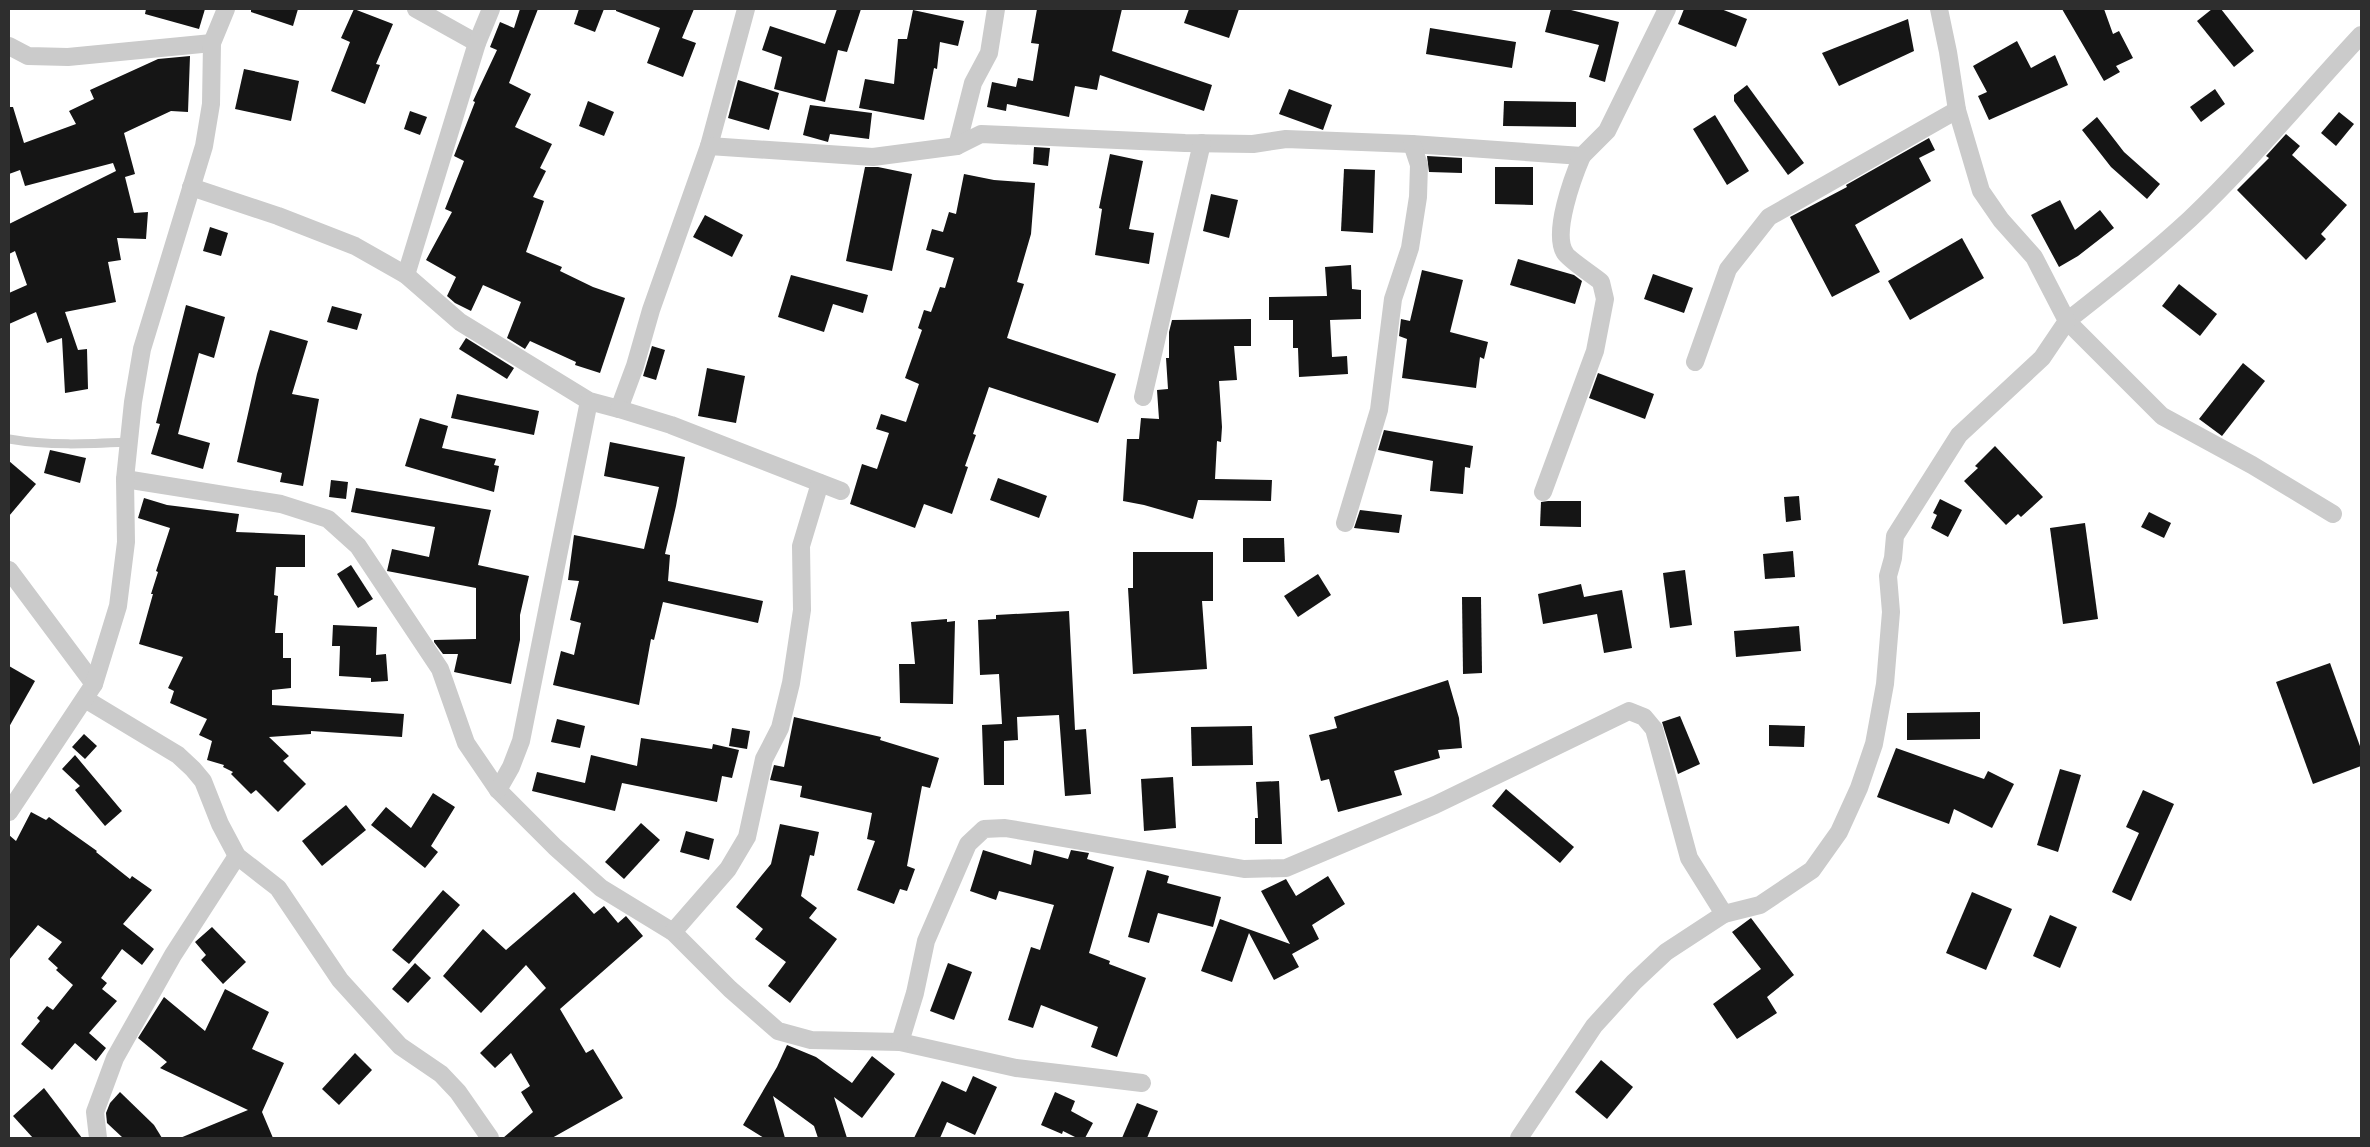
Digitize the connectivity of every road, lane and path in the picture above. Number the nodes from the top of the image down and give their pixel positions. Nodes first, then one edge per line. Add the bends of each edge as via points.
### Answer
1 (226, 9) edge
2 (416, 9) edge
3 (491, 9) edge
4 (746, 9) edge
5 (996, 9) edge
6 (1667, 9) edge
7 (1939, 9) edge
8 (2361, 35) edge
9 (212, 43) junction
10 (477, 43) junction
11 (9, 46) edge
12 (1956, 110) junction
13 (1202, 143) junction
14 (1412, 144) junction
15 (710, 146) junction
16 (957, 146) junction
17 (1582, 156) junction
18 (191, 187) junction
19 (406, 275) junction
20 (2067, 321) junction
21 (1695, 362) dead end
22 (1143, 398) dead end
23 (589, 402) junction
24 (619, 409) junction
25 (9, 440) edge
26 (128, 442) junction
27 (125, 479) junction
28 (820, 483) junction
29 (841, 491) dead end
30 (1543, 492) dead end
31 (2332, 514) dead end
32 (1346, 522) dead end
33 (9, 570) edge
34 (94, 684) junction
35 (85, 699) junction
36 (498, 790) junction
37 (9, 812) edge
38 (237, 856) junction
39 (1724, 914) junction
40 (673, 932) junction
41 (900, 1042) junction
42 (1142, 1083) dead end
43 (98, 1138) edge
44 (490, 1138) edge
45 (1520, 1138) edge

1 - 9 street
2 - 10 street
3 - 10 street
4 - 15 street
5 - 16 street via 989,53 974,83
6 - 17 street via 1607,131
7 - 12 street
8 - 20 street via 2242,167 2190,219 2131,272
9 - 11 street via 68,58 28,56
9 - 18 street via 211,104 204,146
10 - 19 street
12 - 20 street via 1981,191 2001,220 2034,257
12 - 21 street via 1769,217 1728,269
13 - 14 street via 1253,144 1286,139
13 - 16 street via 981,134
13 - 22 street
14 - 17 street
14 - 32 street via 1419,165 1418,198 1410,248 1393,299 1379,410
15 - 16 street via 873,157
15 - 24 street
17 - 30 street via 1573,178 1560,236 1565,254 1601,282 1604,299 1595,351
18 - 19 street via 355,246
18 - 26 street via 142,349
19 - 23 street via 460,322
20 - 31 street via 2162,416
20 - 39 street via 2042,358 1959,435 1895,536 1888,576 1891,612 1885,684 1874,744 1839,832 1812,870 1760,905
23 - 24 street
23 - 36 street via 521,741 512,767
24 - 28 street via 671,425
25 - 26 lane via 77,445
26 - 27 street
27 - 34 street via 126,542 118,606
27 - 36 street via 281,504 328,519 358,546 440,669 466,743
28 - 29 street
28 - 40 street via 801,546 802,610 791,683 780,728 764,759 747,837 728,869
33 - 34 street
34 - 35 street
35 - 37 street
35 - 38 street via 178,755 193,769 203,781
36 - 40 street via 601,888
38 - 43 street via 173,955 115,1058 95,1112
38 - 44 street via 278,888 340,980 400,1046 441,1074 458,1092
39 - 41 street via 1689,858 1654,730 1644,718 1629,710 1435,806 1286,868 1244,869 1005,828 984,829 968,844 926,941
39 - 45 street via 1666,952 1634,982 1594,1026
40 - 41 street via 730,989 778,1030 811,1040
41 - 42 street via 1016,1068

